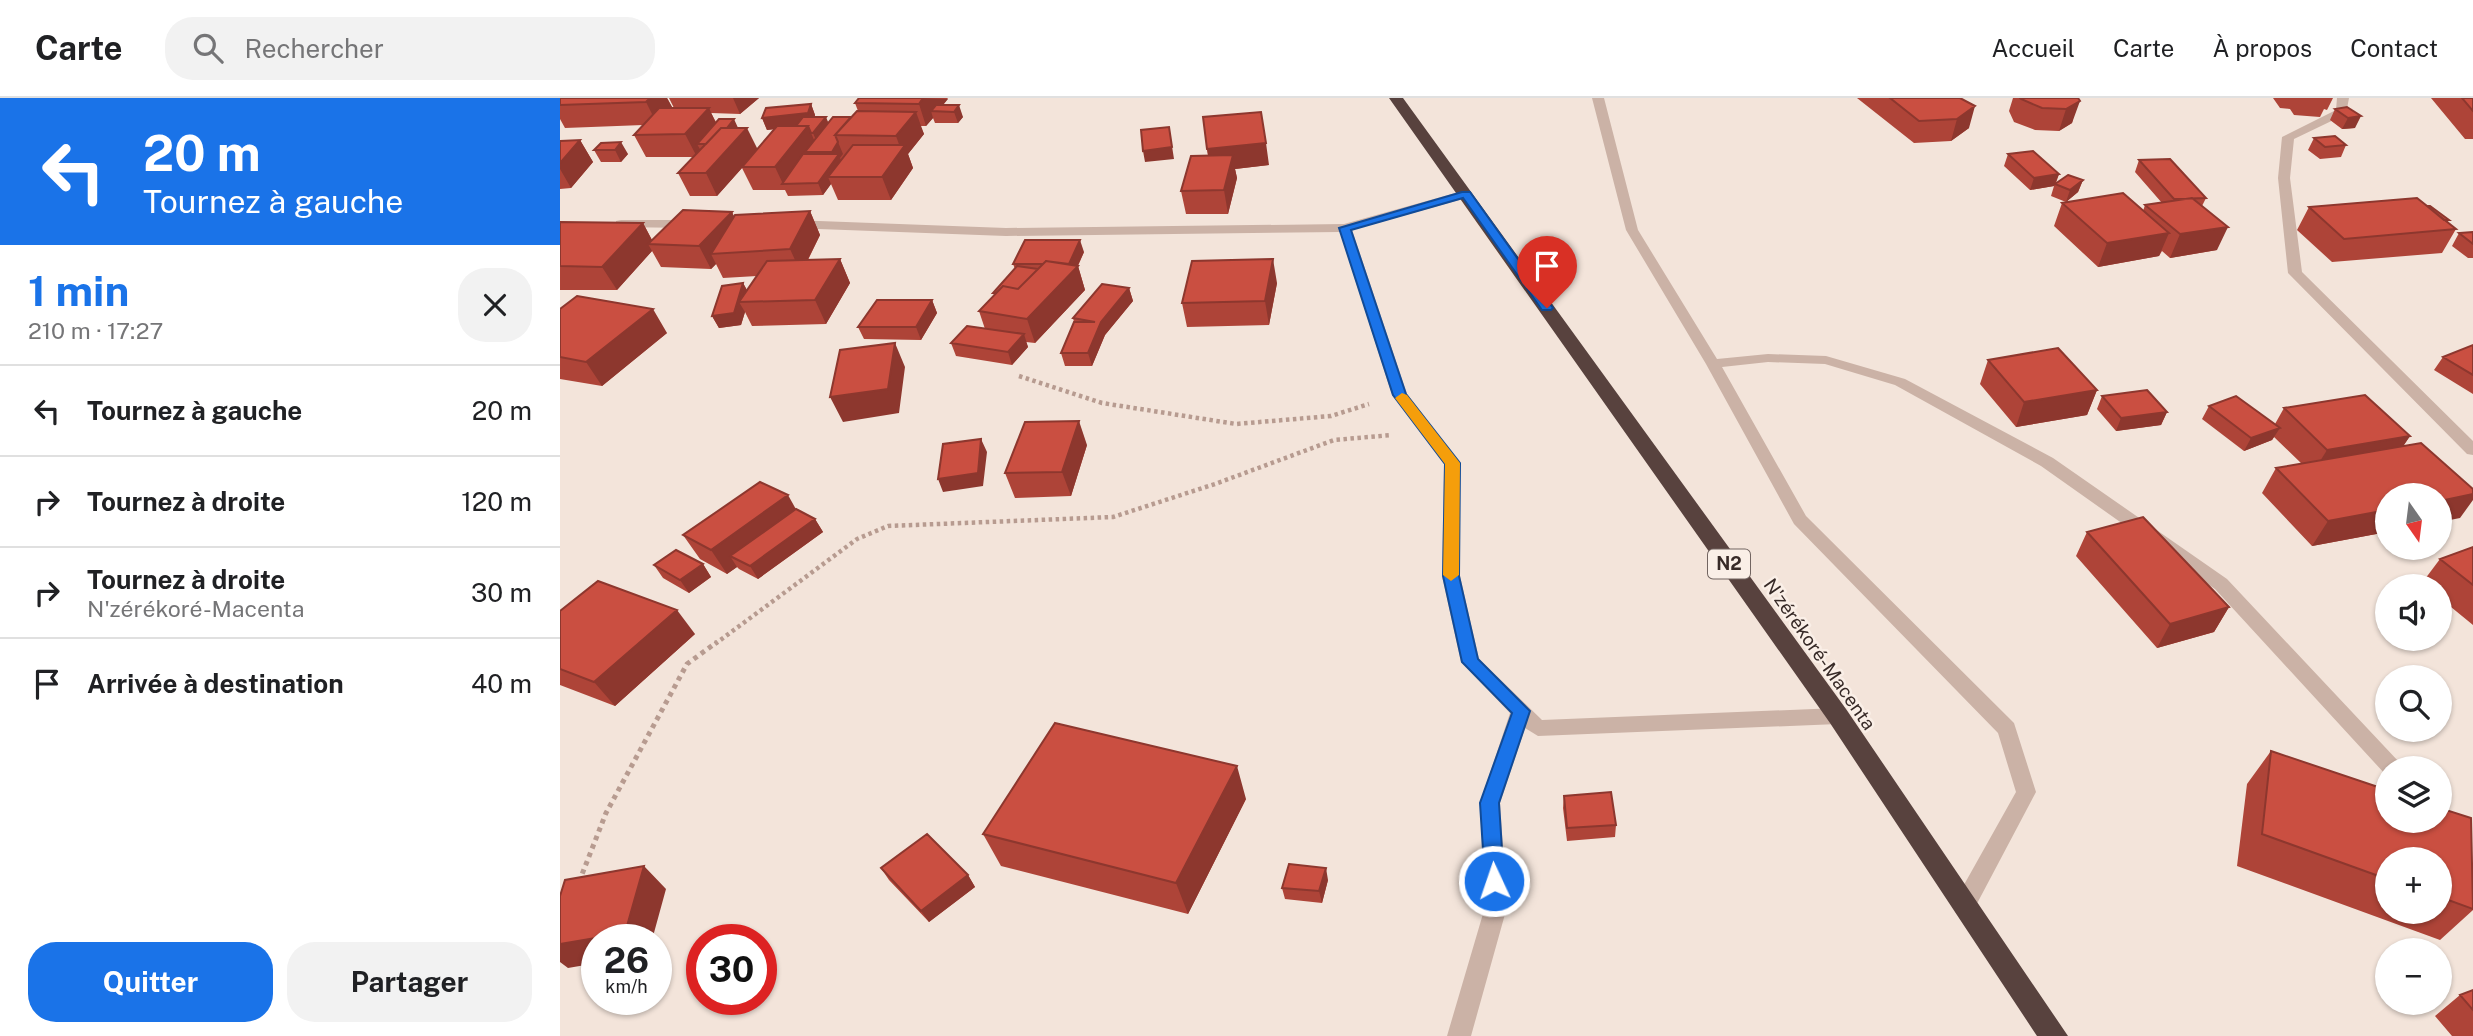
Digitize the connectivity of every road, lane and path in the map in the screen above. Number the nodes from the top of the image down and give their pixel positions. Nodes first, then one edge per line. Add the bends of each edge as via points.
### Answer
1 (1396, 98) edge
2 (1598, 98) edge
3 (2343, 98) edge
4 (1466, 194) junction
5 (705, 223) edge
6 (771, 223) edge
7 (613, 224) edge
8 (1345, 228) junction
9 (1713, 364) junction
10 (1019, 376) dead end
11 (1400, 395) junction
12 (1429, 432) junction
13 (2473, 450) edge
14 (1521, 711) junction
15 (1838, 716) junction
16 (2381, 756) edge
17 (575, 890) edge
18 (1964, 906) junction
19 (1460, 1036) edge
20 (2054, 1036) edge

1 - 4 highway, N'zérékoré-Macenta / N2
2 - 9 street via 1632,230
3 - 13 street via 2342,112 2288,137 2284,178 2295,273
4 - 8 street
4 - 15 highway, N'zérékoré-Macenta / N2
5 - 7 street
6 - 8 street via 1006,232
8 - 11 street
9 - 16 street via 1768,358 1826,360 1851,367 1900,382 2047,462 2221,584
9 - 18 street via 1800,520 2007,729 2026,792
10 - 11 path via 1102,403 1236,424 1331,416
11 - 12 street
12 - 14 street via 1452,463 1451,576 1470,662
12 - 17 path via 1334,440 1112,517 888,526 857,539 687,664 606,813
14 - 15 street via 1538,728
14 - 19 street via 1490,803 1496,907
15 - 18 highway, N'zérékoré-Macenta / N2
18 - 20 highway, N'zérékoré-Macenta / N2

